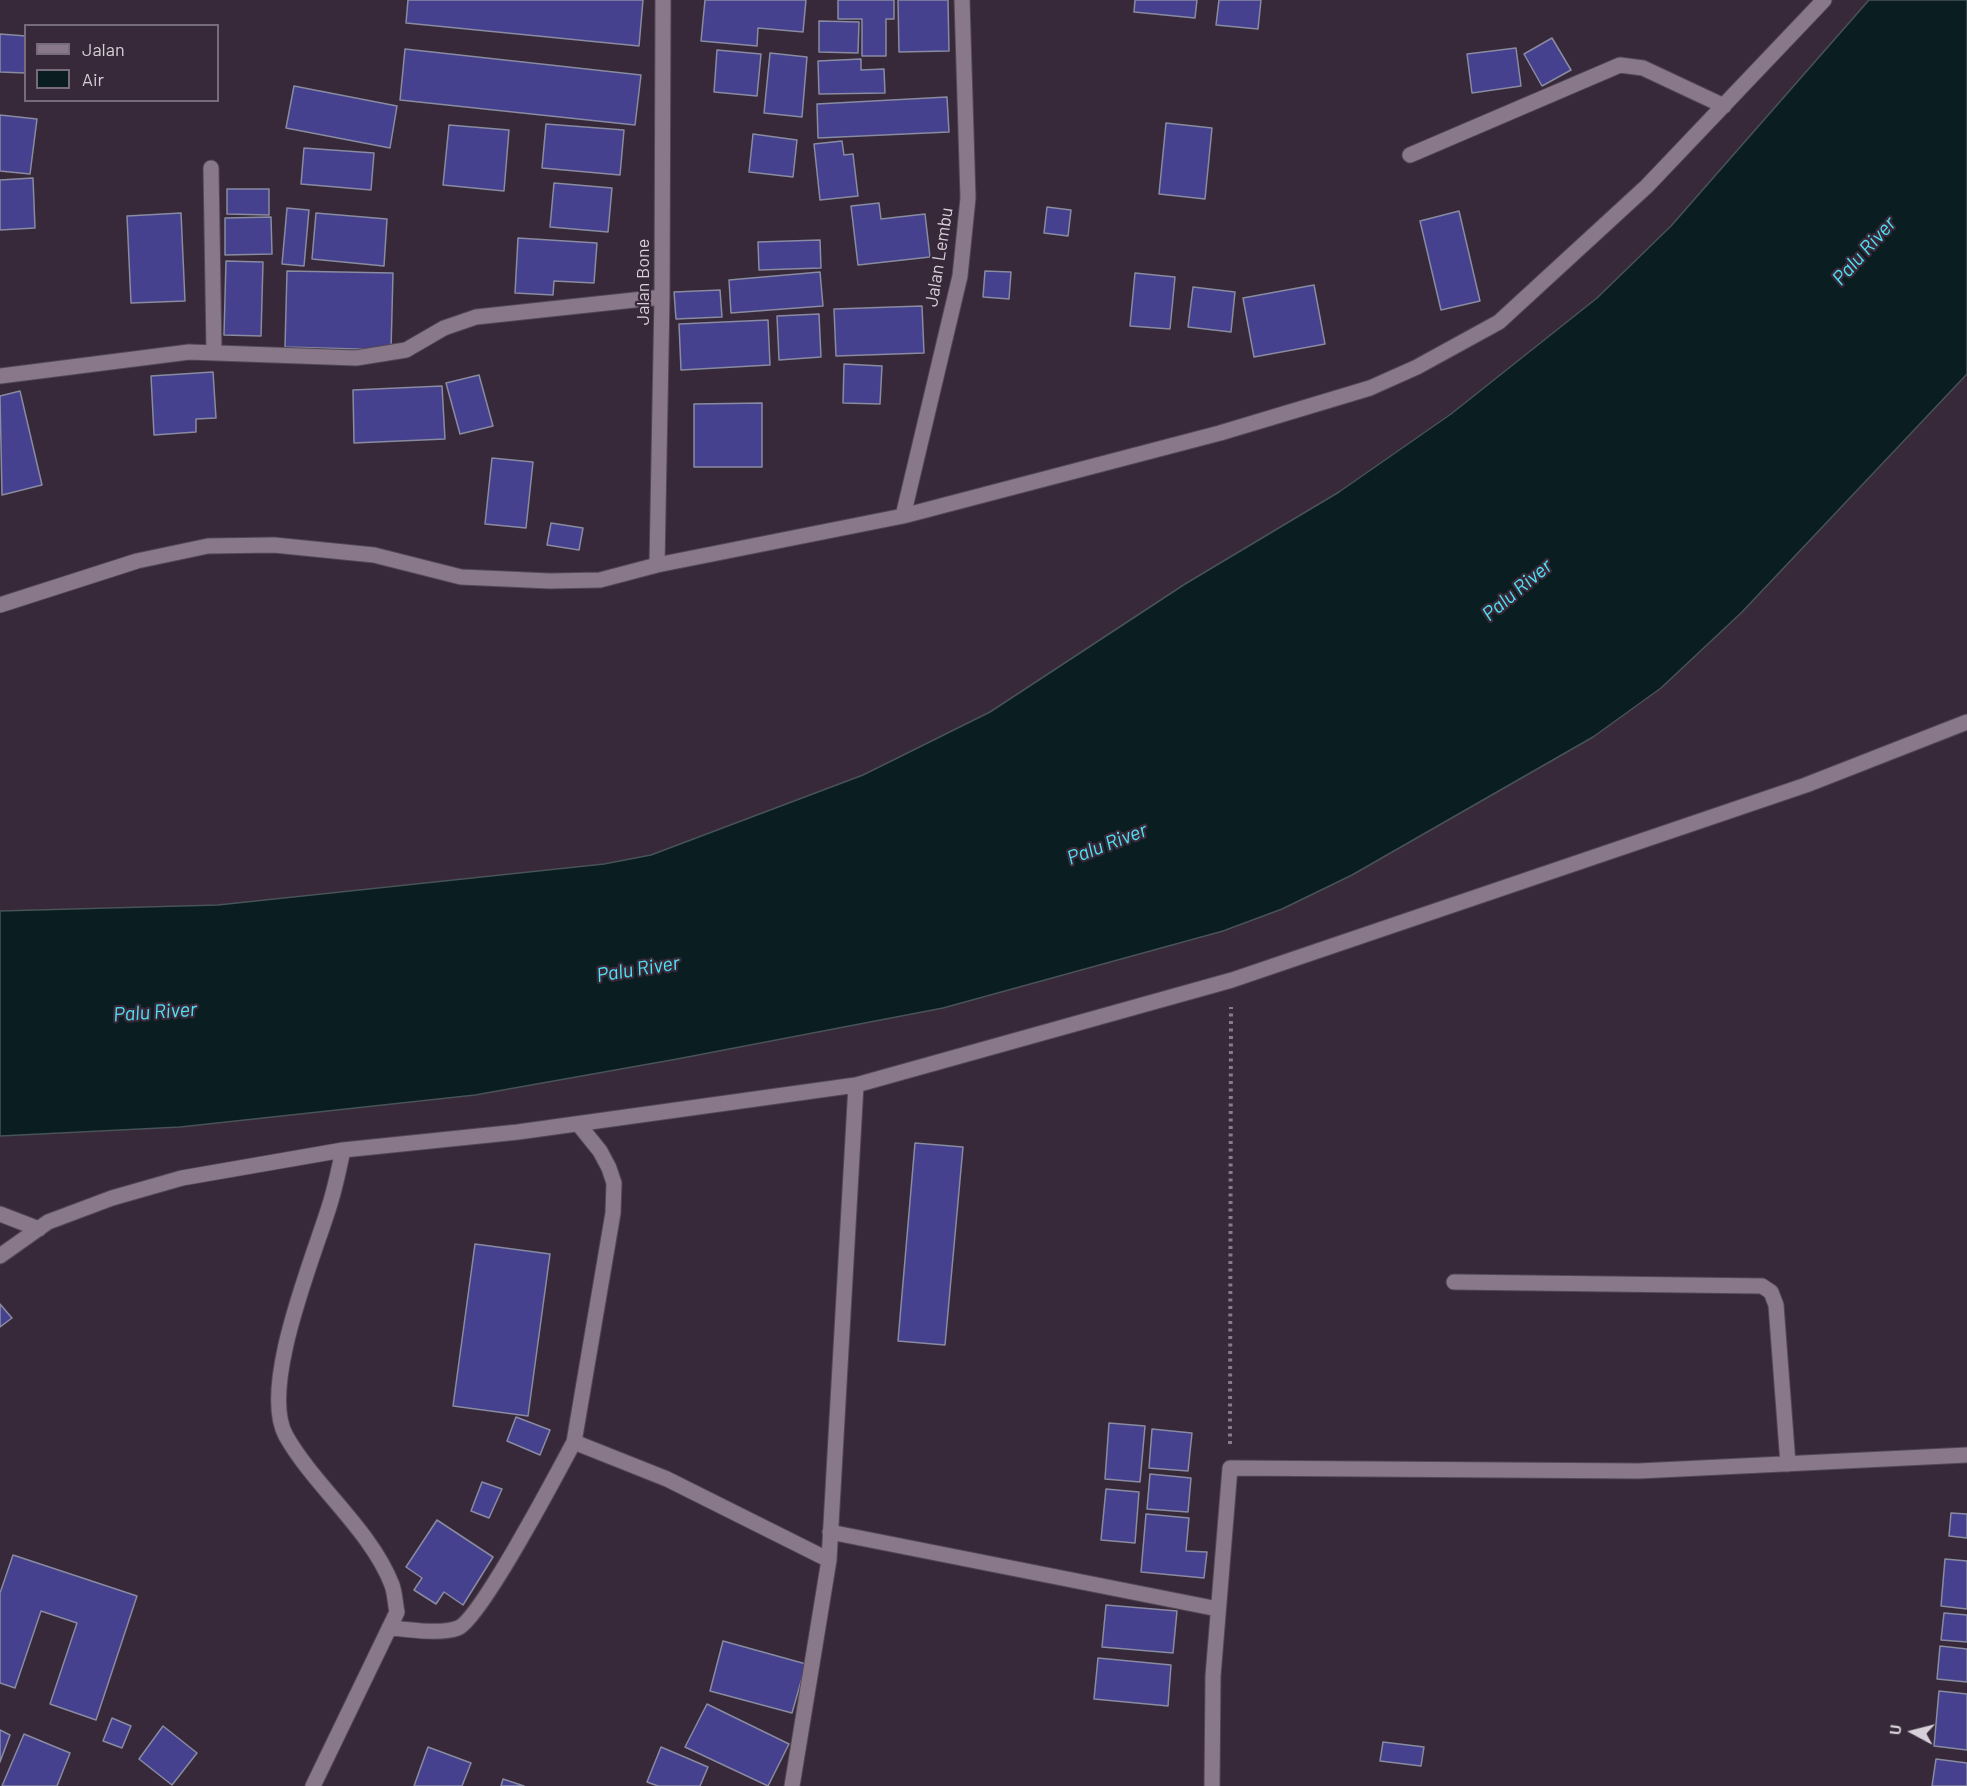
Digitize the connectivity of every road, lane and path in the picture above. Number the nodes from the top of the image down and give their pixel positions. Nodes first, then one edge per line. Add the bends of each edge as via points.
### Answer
1 (663, 0) edge
2 (962, 0) edge
3 (1824, 0) edge
4 (1724, 105) junction
5 (1410, 155) dead end
6 (211, 168) dead end
7 (662, 297) junction
8 (214, 351) junction
9 (0, 376) edge
10 (903, 516) junction
11 (657, 565) junction
12 (0, 605) edge
13 (1967, 722) edge
14 (1232, 980) junction
15 (856, 1085) junction
16 (579, 1125) junction
17 (343, 1150) junction
18 (0, 1214) edge
19 (39, 1229) junction
20 (0, 1256) edge
21 (1454, 1282) dead end
22 (574, 1443) junction
23 (1967, 1455) edge
24 (1788, 1464) junction
25 (1230, 1468) junction
26 (830, 1532) junction
27 (829, 1560) junction
28 (1218, 1609) junction
29 (389, 1628) junction
30 (313, 1786) edge
31 (792, 1786) edge
32 (1212, 1786) edge

1 - 7 street, Jalan Bone
2 - 10 street, Jalan Lembu via 968,198 960,276
3 - 4 street
4 - 5 street via 1643,68 1620,65
4 - 10 street via 1647,186 1507,315 1417,367 1370,388 1220,433
6 - 8 street
7 - 8 street via 476,317 444,328 406,350 380,356 345,358
7 - 11 street, Jalan Bone
8 - 9 street via 152,355
10 - 11 street
11 - 12 street via 600,580 550,581 461,577 374,555 285,546 208,546 137,561
13 - 14 street via 1806,785
14 - 15 street
14 - 25 path
15 - 16 street
15 - 26 street
16 - 17 street
16 - 22 street via 600,1151 614,1183 613,1213
17 - 19 street via 182,1178 112,1198
17 - 29 street via 330,1206 292,1325 278,1384 279,1415 287,1438 372,1549 392,1585 397,1612
18 - 19 street
19 - 20 street
21 - 24 street via 1762,1286 1771,1292 1776,1305
22 - 27 street via 667,1479
22 - 29 street via 468,1622 457,1629
23 - 24 street
24 - 25 street via 1639,1471
25 - 28 street
26 - 27 street
26 - 28 street
27 - 31 street
28 - 32 street via 1212,1676
29 - 30 street

